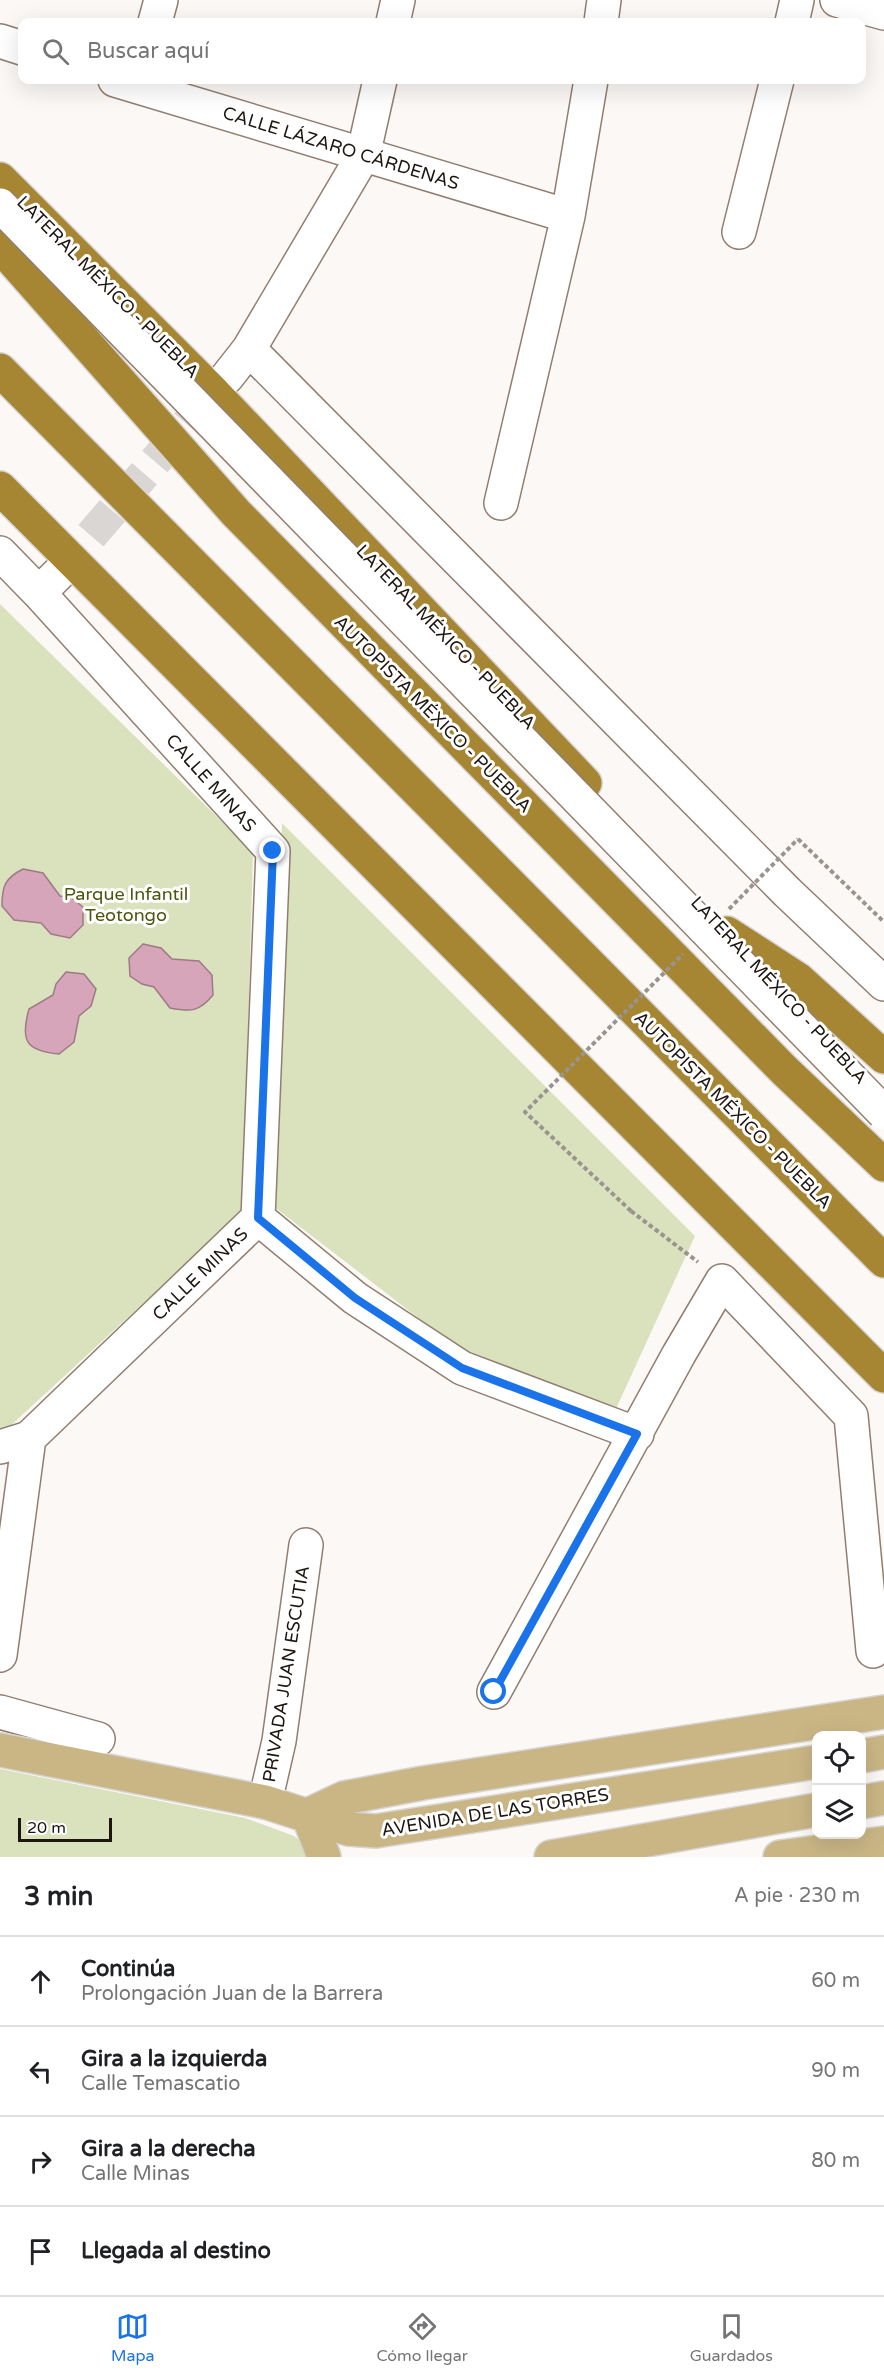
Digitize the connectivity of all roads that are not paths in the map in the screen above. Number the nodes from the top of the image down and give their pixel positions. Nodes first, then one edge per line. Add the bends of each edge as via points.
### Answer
1 (161, 0) edge
2 (398, 0) edge
3 (604, 0) edge
4 (797, 0) edge
5 (837, 0) edge
6 (884, 13) edge
7 (156, 18) edge
8 (394, 18) edge
9 (602, 18) edge
10 (793, 18) edge
11 (0, 41) edge
12 (18, 47) edge
13 (138, 84) edge
14 (379, 84) edge
15 (590, 84) edge
16 (776, 84) edge
17 (363, 156) junction
18 (0, 179) edge
19 (0, 205) edge
20 (568, 216) junction
21 (739, 232) dead end
22 (0, 233) edge
23 (0, 246) edge
24 (249, 349) junction
25 (0, 369) edge
26 (227, 377) tunnel mouth
27 (0, 488) edge
28 (501, 503) dead end
29 (0, 553) edge
30 (726, 923) junction
31 (884, 984) edge
32 (884, 1057) edge
33 (884, 1101) edge
34 (884, 1113) edge
35 (884, 1139) edge
36 (884, 1165) edge
37 (258, 1218) junction
38 (884, 1261) edge
39 (884, 1376) edge
40 (637, 1434) junction
41 (14, 1442) edge
42 (306, 1545) dead end
43 (873, 1651) dead end
44 (0, 1655) edge
45 (494, 1692) dead end
46 (0, 1712) edge
47 (884, 1712) edge
48 (98, 1739) dead end
49 (0, 1750) edge
50 (884, 1752) edge
51 (866, 1754) edge
52 (812, 1763) edge
53 (884, 1798) edge
54 (866, 1801) edge
55 (265, 1802) junction
56 (812, 1811) edge
57 (308, 1815) junction
58 (884, 1843) edge
59 (324, 1857) edge
60 (551, 1857) edge
61 (780, 1857) edge

1 - 7 street
2 - 8 street
3 - 9 street
4 - 10 street
5 - 6 street
11 - 12 street
13 - 17 street, CALLE LÁZARO CÁRDENAS
14 - 17 street
15 - 20 street
16 - 21 street
17 - 20 street, CALLE LÁZARO CÁRDENAS
17 - 24 street
18 - 30 highway, LATERAL MÉXICO - PUEBLA via 214,393
19 - 34 street, bridge
20 - 28 street
22 - 35 street
23 - 36 highway, AUTOPISTA MÉXICO - PUEBLA via 236,513 784,1070
24 - 26 street
24 - 31 street via 787,892
25 - 38 highway, AUTOPISTA MÉXICO - PUEBLA
27 - 39 highway
29 - 37 street, CALLE MINAS via 49,583 273,851
30 - 32 highway via 798,979
30 - 33 highway, LATERAL MÉXICO - PUEBLA
37 - 40 street via 355,1298 462,1368
37 - 41 street, CALLE MINAS
40 - 43 street via 722,1281 851,1416
40 - 45 street
41 - 44 street, CALLE MINAS
42 - 55 street, PRIVADA JUAN ESCUTIA via 279,1741
46 - 48 street
47 - 57 main road via 423,1783 344,1798
49 - 55 main road, AVENIDA DE LAS TORRES
50 - 51 main road
52 - 57 main road, AVENIDA DE LAS TORRES via 376,1831 348,1829
53 - 54 main road
55 - 57 main road, AVENIDA DE LAS TORRES
56 - 60 main road
57 - 59 main road
58 - 61 main road

